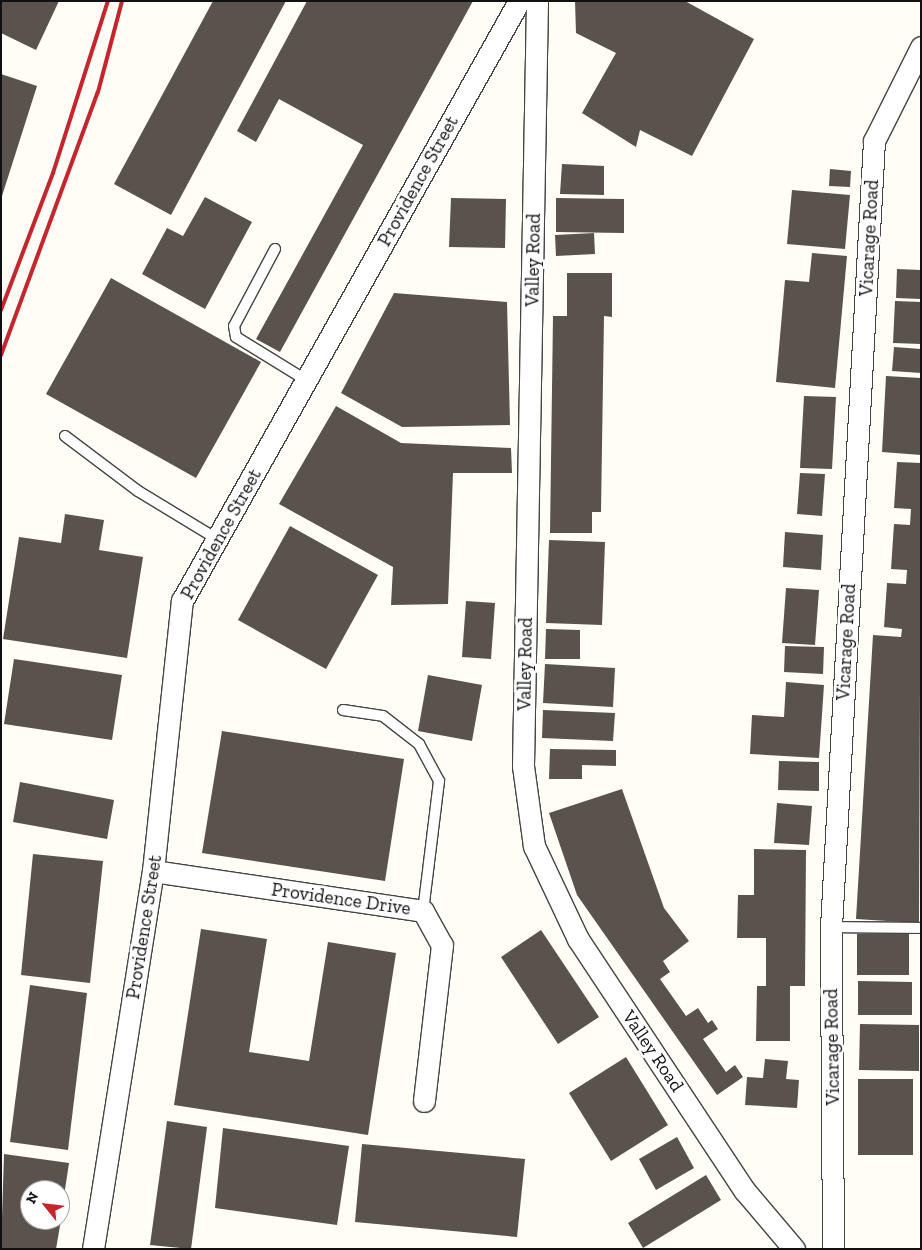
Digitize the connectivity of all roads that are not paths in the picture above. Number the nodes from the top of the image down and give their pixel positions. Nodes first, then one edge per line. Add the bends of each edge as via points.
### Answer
1 (520, 1) edge
2 (537, 1) edge
3 (921, 47) edge
4 (275, 249) dead end
5 (306, 380) junction
6 (66, 436) dead end
7 (217, 539) junction
8 (343, 710) dead end
9 (153, 871) junction
10 (424, 911) junction
11 (831, 927) junction
12 (921, 928) edge
13 (424, 1101) dead end
14 (94, 1249) edge
15 (794, 1249) edge
16 (833, 1249) edge

1 - 5 street, Providence Street
2 - 15 street, Valley Road via 523,766 534,846 578,939 745,1191
3 - 11 street, Vicarage Road via 874,141
4 - 5 lane via 234,326 236,337
5 - 7 street, Providence Street
6 - 7 lane via 138,491
7 - 9 street, Providence Street via 182,601
8 - 10 lane via 383,716 419,744 439,781
9 - 10 street, Providence Drive
9 - 14 street, Providence Street
10 - 13 street, Providence Drive via 442,945
11 - 12 lane
11 - 16 street, Vicarage Road

